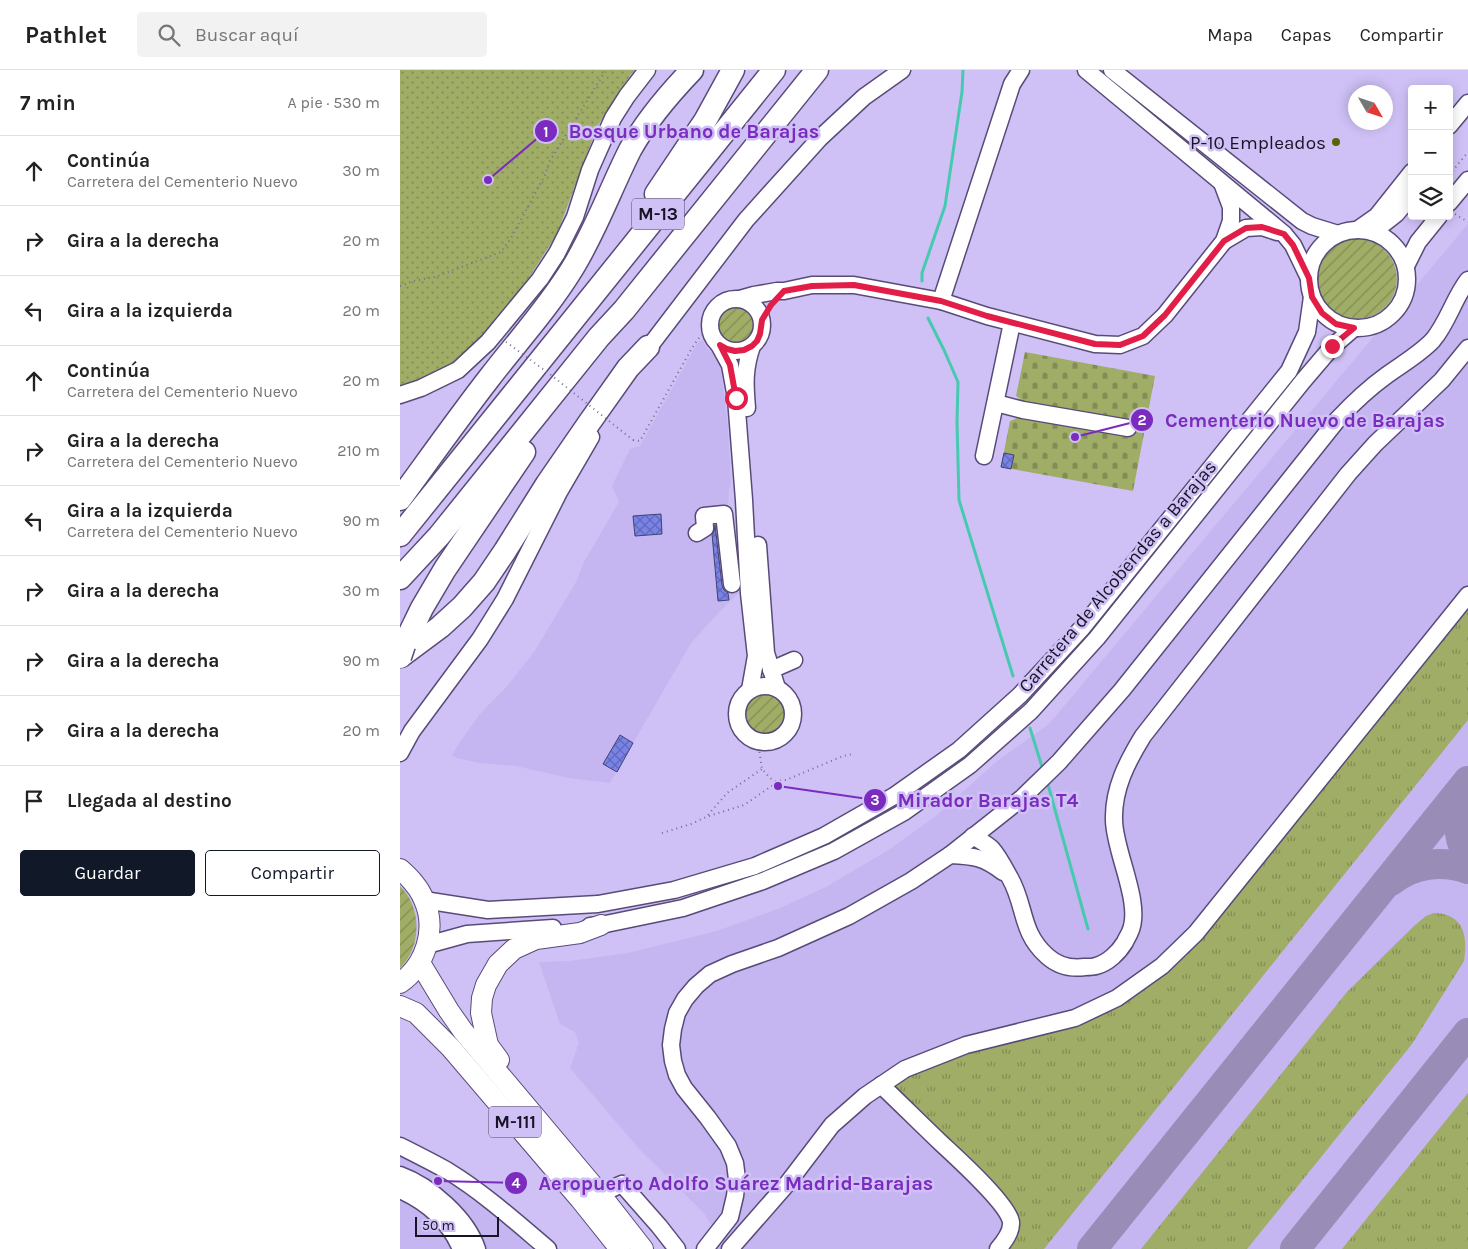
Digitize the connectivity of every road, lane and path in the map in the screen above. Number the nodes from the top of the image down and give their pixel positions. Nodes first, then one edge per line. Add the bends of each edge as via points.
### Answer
1 (647, 70) edge
2 (692, 70) edge
3 (733, 70) edge
4 (774, 70) edge
5 (817, 70) edge
6 (902, 70) edge
7 (1021, 70) edge
8 (1086, 70) edge
9 (1112, 70) edge
10 (606, 71) edge
11 (1012, 77) edge
12 (1468, 103) edge
13 (1453, 121) edge
14 (1468, 152) edge
15 (1453, 170) edge
16 (1410, 175) edge
17 (1468, 180) edge
18 (1222, 183) junction
19 (1453, 198) edge
20 (1408, 200) edge
21 (1453, 213) edge
22 (1436, 220) edge
23 (1468, 222) edge
24 (1365, 231) junction
25 (1284, 234) junction
26 (1338, 234) junction
27 (1224, 241) junction
28 (1406, 266) junction
29 (1309, 278) junction
30 (1468, 280) edge
31 (400, 286) edge
32 (784, 291) junction
33 (1312, 297) junction
34 (740, 299) junction
35 (941, 301) junction
36 (624, 310) junction
37 (762, 320) junction
38 (1012, 323) junction
39 (1354, 328) junction
40 (705, 335) dead end
41 (502, 339) dead end
42 (720, 345) junction
43 (752, 346) junction
44 (648, 347) junction
45 (1468, 348) edge
46 (542, 357) junction
47 (400, 395) edge
48 (996, 404) junction
49 (1128, 428) dead end
50 (984, 456) dead end
51 (400, 499) edge
52 (697, 533) dead end
53 (400, 534) edge
54 (400, 578) edge
55 (732, 584) dead end
56 (1468, 595) edge
57 (402, 653) edge
58 (794, 660) dead end
59 (771, 670) junction
60 (777, 688) junction
61 (750, 690) junction
62 (758, 742) junction
63 (400, 753) edge
64 (853, 754) dead end
65 (762, 769) junction
66 (779, 781) junction
67 (999, 816) junction
68 (706, 817) junction
69 (662, 833) dead end
70 (973, 836) junction
71 (950, 854) junction
72 (989, 855) junction
73 (400, 869) edge
74 (424, 900) junction
75 (601, 925) junction
76 (424, 954) junction
77 (400, 983) edge
78 (400, 1006) edge
79 (881, 1085) junction
80 (528, 1108) junction
81 (400, 1146) edge
82 (400, 1175) edge
83 (400, 1190) edge
84 (600, 1194) junction
85 (708, 1246) edge
86 (461, 1249) edge
87 (477, 1249) edge
88 (548, 1249) edge
89 (620, 1249) edge
90 (643, 1249) edge
91 (677, 1249) edge
92 (730, 1249) edge
93 (998, 1249) edge

1 - 47 street via 614,118 590,170 575,217 558,253 540,279 488,342 458,370
2 - 51 highway via 647,123 631,149 592,233 555,295
3 - 46 highway via 670,175 559,322
4 - 46 highway, M-13
5 - 36 highway, M-13
6 - 44 street via 864,97 820,138 746,220
7 - 11 street
8 - 18 street
9 - 26 street via 1302,221
10 - 31 path via 550,161 501,252 435,277
11 - 35 street
12 - 13 street
14 - 15 path
16 - 24 street
17 - 19 street
18 - 25 street
18 - 27 street via 1232,220
20 - 24 street via 1396,214
21 - 23 path
22 - 28 street via 1418,242
24 - 26 street
24 - 28 street via 1382,235 1394,245
25 - 27 street via 1262,227 1246,228
25 - 29 street
26 - 29 street via 1317,252
27 - 38 street via 1165,315 1136,339 1120,345 1095,344
28 - 39 street via 1406,290 1396,311 1377,325
29 - 33 street
30 - 67 street via 1433,339 1358,398 1338,419 1122,690 1059,762
32 - 34 street
32 - 35 street via 812,286 854,285
32 - 37 street
33 - 39 street via 1328,319
33 - 74 street, Carretera de Alcobendas a Barajas via 1307,332 1289,371 1082,628 1020,695 959,750 894,796 824,836 755,866 674,890 598,904 488,910
34 - 37 street via 755,307
34 - 42 street via 724,302 712,314 713,338
35 - 38 street
36 - 54 highway, M-13 via 439,536
36 - 57 highway via 605,343 546,422 445,569 422,608
37 - 43 street via 760,334
38 - 48 street
39 - 75 street, Carretera de Alcobendas a Barajas via 1332,346 1097,638 1031,711 970,765 904,812 834,851 763,881 683,908
40 - 41 path, bridge via 701,335 692,348 640,441 632,440
42 - 43 street via 735,351
42 - 61 street via 730,365 736,398 756,656
43 - 59 street via 746,362 745,386 766,652
44 - 57 highway via 628,368 589,423 484,582 447,621
44 - 63 street via 599,422 559,492 505,599
45 - 72 street via 1442,380 1348,474 1130,756 1120,781 1114,822 1133,913 1131,930 1113,956 1097,966 1079,968 1065,967 1050,959 1036,946 1028,930 1011,878
46 - 53 highway, M-13
48 - 49 street
48 - 50 street
52 - 55 street via 705,528 704,516 724,514
56 - 79 street via 1196,933 1162,966 1117,998 1076,1018 966,1045 905,1069
58 - 59 street
59 - 60 street
60 - 61 street via 758,686
60 - 62 street via 791,701 794,719 784,736 776,741
61 - 62 street via 743,696 736,714 742,732
62 - 65 path
64 - 66 path
65 - 66 path via 770,778
65 - 68 path via 727,793
66 - 68 path via 744,805
67 - 70 street
67 - 72 street via 993,829
68 - 69 path
70 - 71 street
70 - 72 street via 979,854
71 - 72 street
71 - 85 street via 911,881 849,916 710,974 685,999 673,1029 673,1061 677,1075 723,1138 735,1163 736,1188 730,1217
73 - 74 main road via 413,881
74 - 76 main road via 430,922
75 - 76 street, Carretera de Alcobendas a Barajas via 467,934
75 - 80 main road via 580,934 536,939 523,944 498,964 486,986 481,1012 488,1045 522,1089
76 - 77 main road
76 - 80 main road, M-111 via 448,1011
78 - 89 main road, M-111 via 416,1013 451,1048
79 - 92 street via 832,1125 787,1184
79 - 93 street via 967,1168 1006,1211 1010,1229
80 - 84 main road, M-111
81 - 88 street via 449,1172
82 - 87 street via 433,1193 458,1216
83 - 86 street via 428,1205 446,1223
84 - 90 main road, M-111
84 - 91 street via 622,1184

